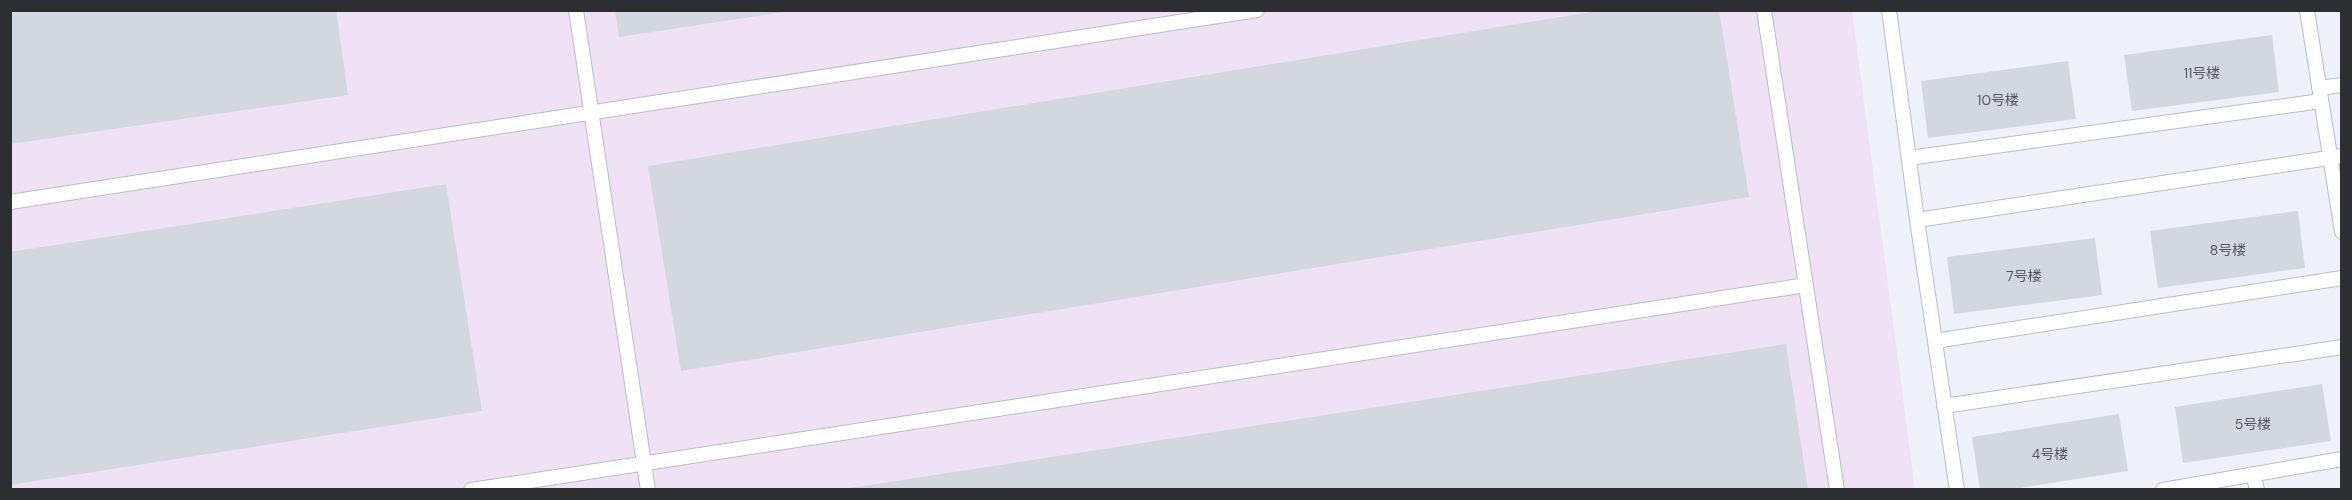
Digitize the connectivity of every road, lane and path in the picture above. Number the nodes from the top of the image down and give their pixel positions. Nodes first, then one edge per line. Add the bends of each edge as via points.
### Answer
1 (576, 10) edge
2 (1257, 10) edge
3 (1764, 10) edge
4 (1889, 10) edge
5 (2307, 10) edge
6 (2342, 85) edge
7 (2320, 94) junction
8 (591, 114) junction
9 (2336, 157) edge
10 (1908, 158) junction
11 (10, 202) edge
12 (1917, 220) junction
13 (2342, 232) edge
14 (2342, 278) edge
15 (1806, 285) junction
16 (1935, 341) junction
17 (2342, 347) edge
18 (1944, 406) junction
19 (2342, 459) edge
20 (644, 463) junction
21 (2253, 474) junction
22 (471, 489) edge
23 (648, 489) edge
24 (1837, 489) edge
25 (1957, 489) edge
26 (2163, 489) edge
27 (2257, 489) edge

1 - 8 lane
2 - 8 lane
3 - 15 lane
4 - 10 lane
5 - 7 lane
6 - 7 lane
7 - 9 lane
7 - 10 lane
8 - 11 lane
8 - 20 lane
9 - 12 lane
9 - 13 lane
10 - 12 lane
12 - 16 lane
14 - 16 lane
15 - 20 lane
15 - 24 lane
16 - 18 lane
17 - 18 lane
18 - 25 lane
19 - 21 lane
20 - 22 lane
20 - 23 lane
21 - 26 lane
21 - 27 lane

